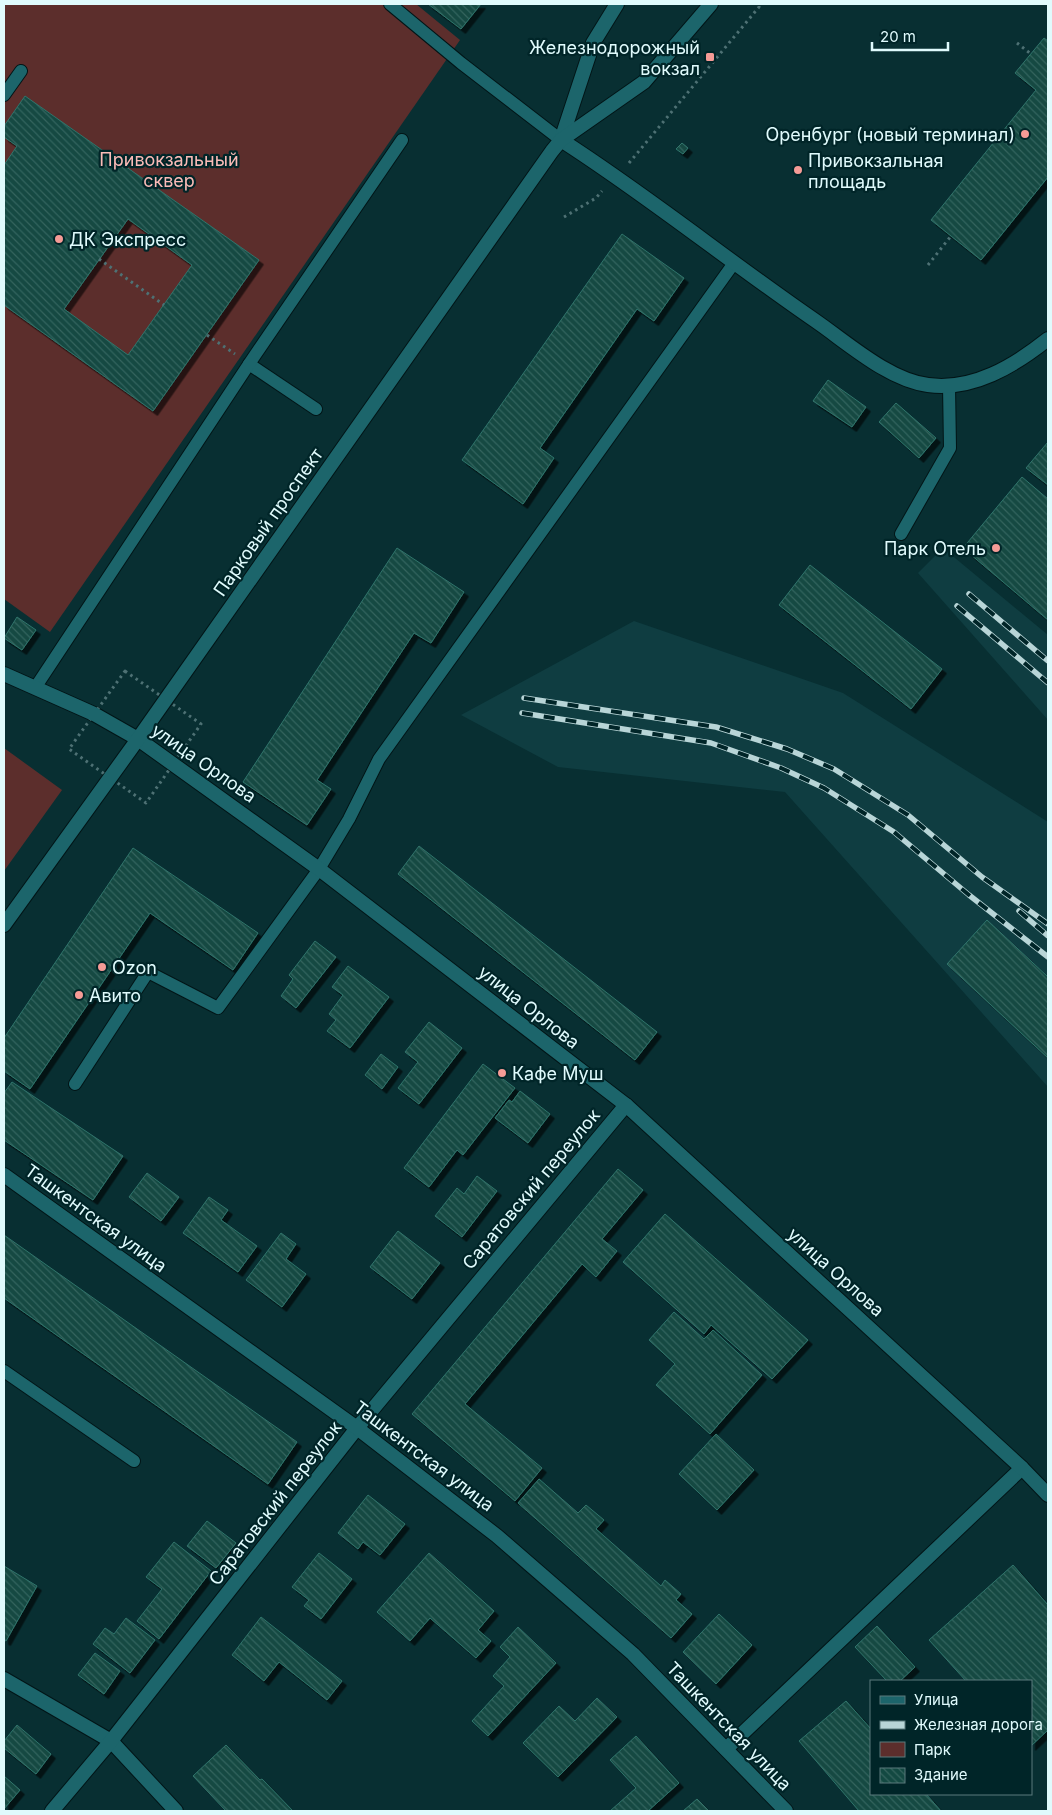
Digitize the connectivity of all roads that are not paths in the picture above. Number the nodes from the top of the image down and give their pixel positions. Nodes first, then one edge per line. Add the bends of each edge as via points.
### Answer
1 (390, 4) edge
2 (617, 4) edge
3 (711, 4) edge
4 (21, 71) dead end
5 (4, 95) edge
6 (402, 140) dead end
7 (561, 140) junction
8 (734, 263) junction
9 (1048, 339) edge
10 (249, 364) junction
11 (949, 386) junction
12 (316, 410) dead end
13 (901, 534) dead end
14 (4, 674) edge
15 (35, 688) junction
16 (138, 739) junction
17 (319, 869) junction
18 (4, 925) edge
19 (75, 1084) dead end
20 (626, 1105) junction
21 (4, 1174) edge
22 (4, 1371) edge
23 (357, 1428) junction
24 (134, 1461) dead end
25 (1022, 1468) junction
26 (1048, 1495) edge
27 (4, 1679) edge
28 (111, 1741) junction
29 (726, 1749) junction
30 (52, 1811) edge
31 (176, 1811) edge
32 (786, 1811) edge

1 - 7 lane
2 - 7 street, Парковый проспект via 593,43
3 - 7 street, Парковый проспект via 644,82
4 - 5 lane
6 - 10 lane
7 - 8 street via 618,176
7 - 16 street, Парковый проспект
8 - 11 street via 877,364 907,379 927,385
8 - 17 lane via 379,759
9 - 11 street via 995,374 972,383
10 - 12 lane
10 - 15 lane
11 - 13 lane via 950,448
14 - 15 street, улица Орлова
15 - 16 street, улица Орлова via 94,714
16 - 17 street, улица Орлова
16 - 18 street, Парковый проспект
17 - 19 lane via 218,1008 148,972
17 - 20 street, улица Орлова
20 - 23 street, Саратовский переулок
20 - 25 street, улица Орлова
21 - 23 street, Ташкентская улица
22 - 24 lane
23 - 28 street, Саратовский переулок
23 - 29 street, Ташкентская улица via 497,1536 633,1654
25 - 26 street, улица Орлова
25 - 29 street
27 - 28 street
28 - 30 street, Саратовский переулок
28 - 31 street
29 - 32 street, Ташкентская улица

